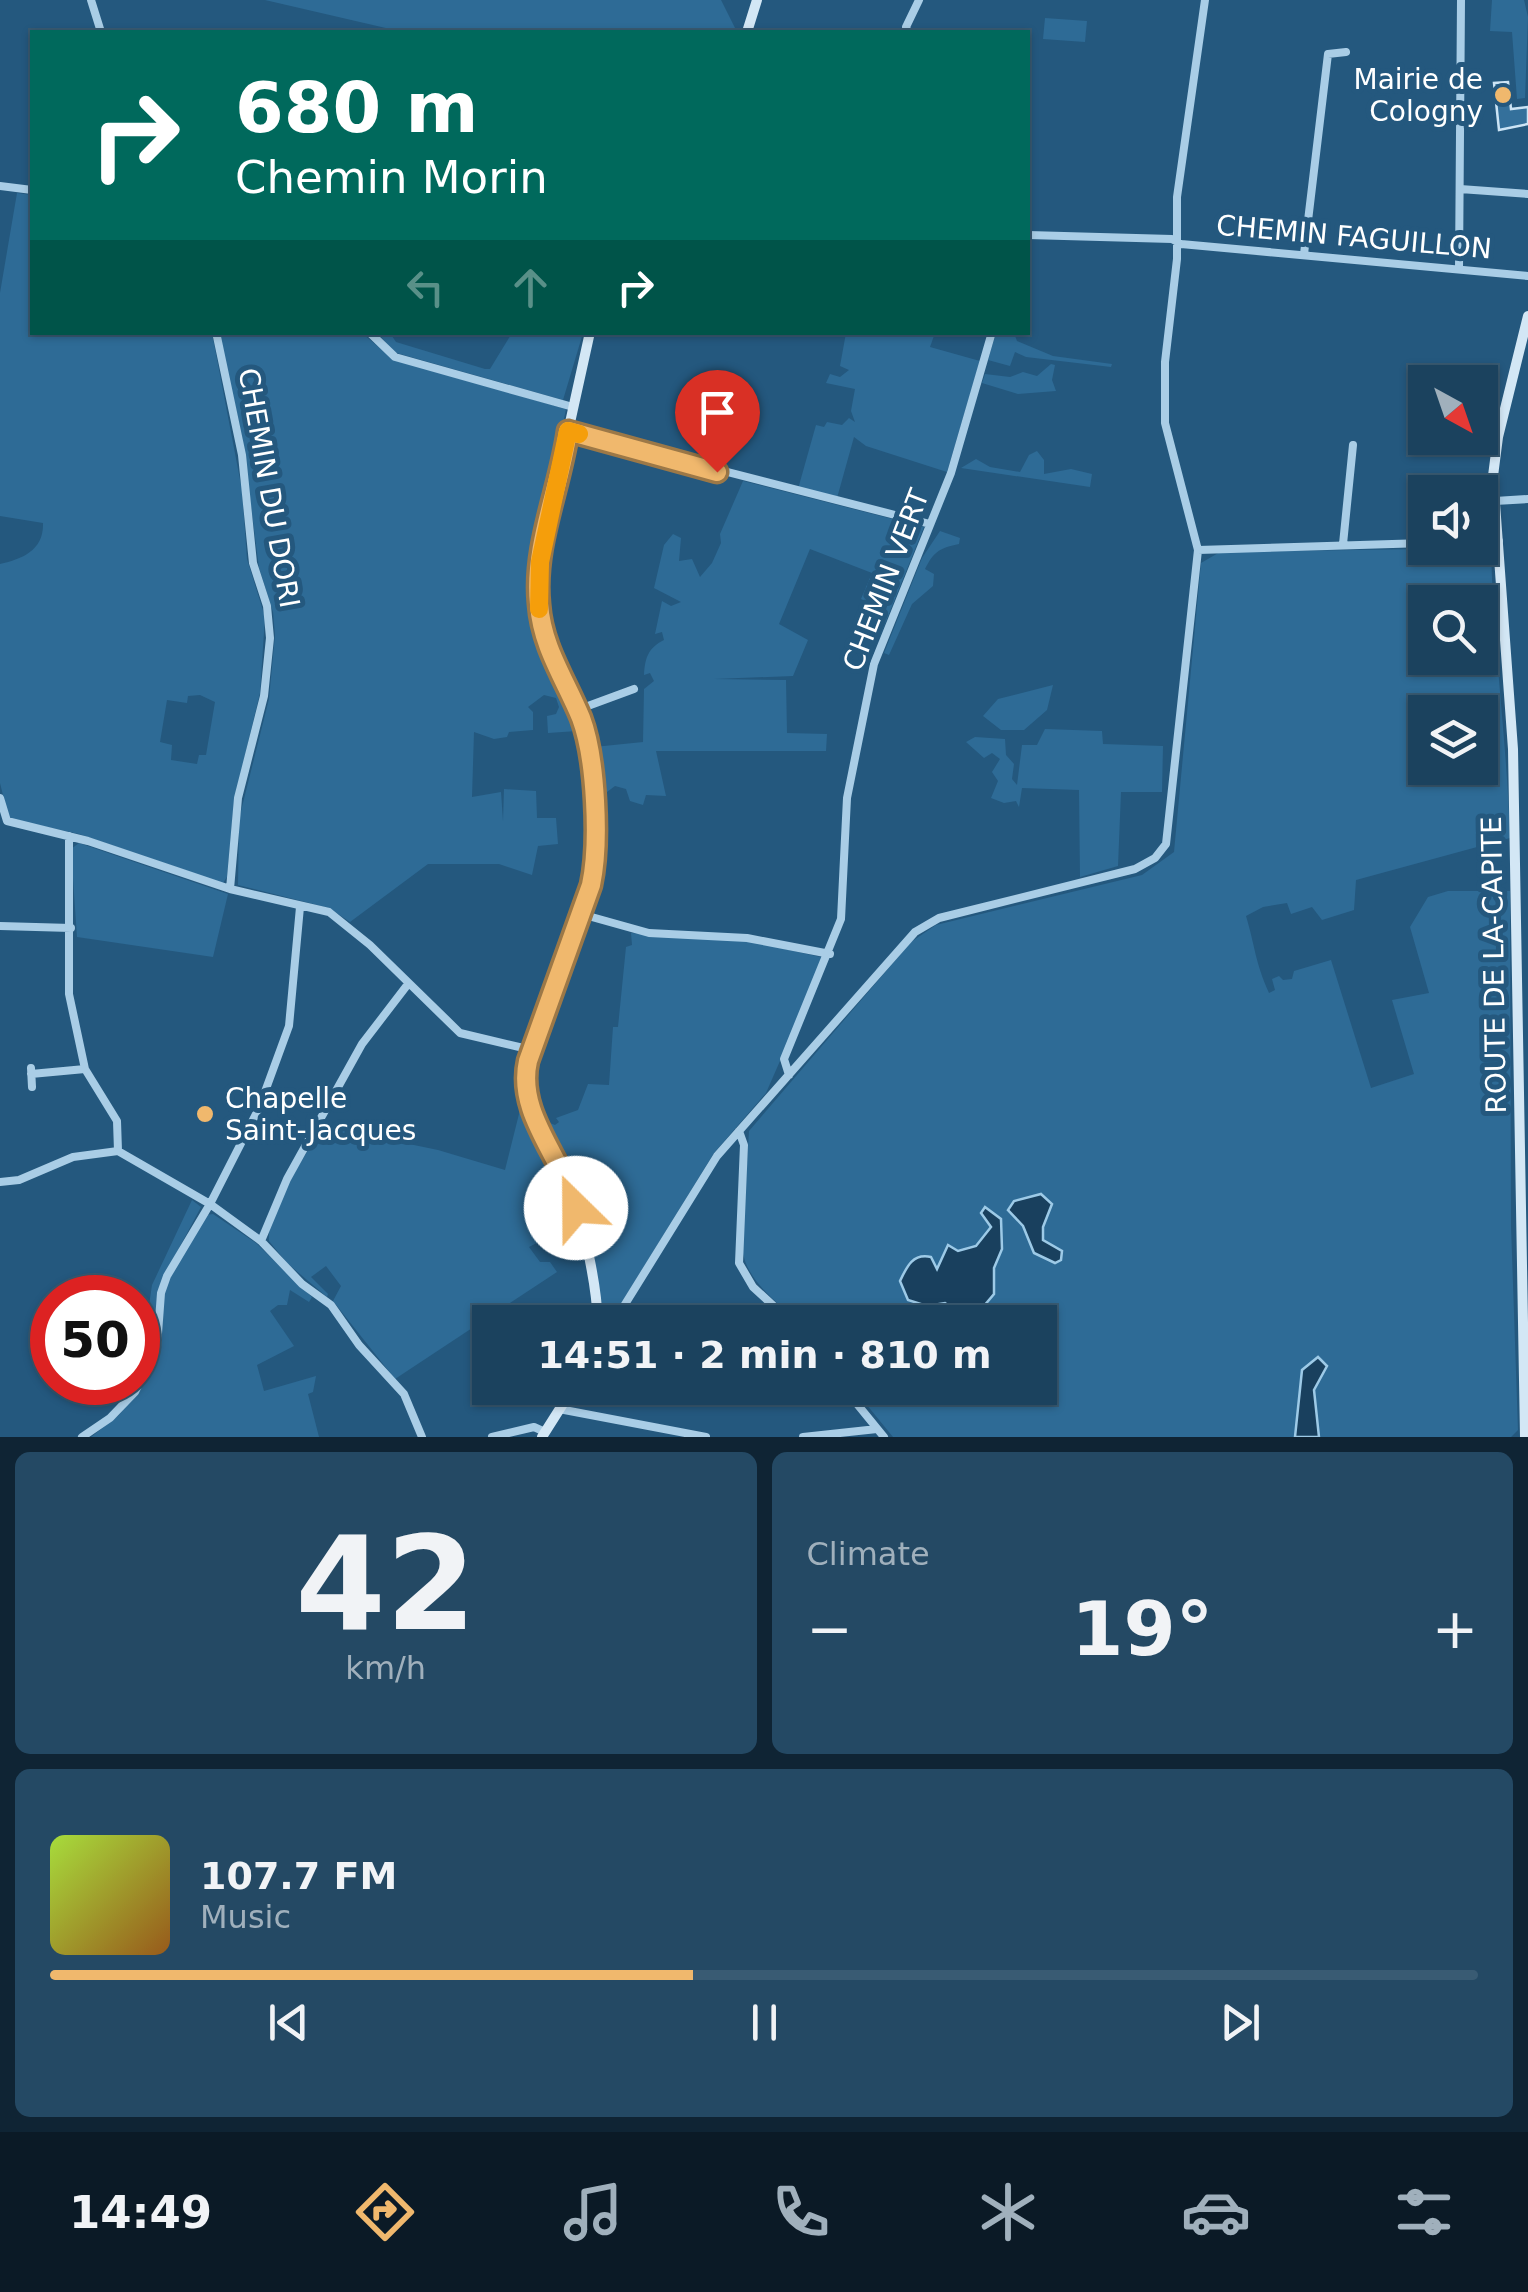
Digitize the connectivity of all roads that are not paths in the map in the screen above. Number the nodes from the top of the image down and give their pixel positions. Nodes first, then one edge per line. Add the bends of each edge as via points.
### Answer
1 (90, 0) edge
2 (757, 0) edge
3 (920, 0) edge
4 (1205, 0) edge
5 (1462, 0) edge
6 (100, 30) edge
7 (748, 30) edge
8 (906, 30) edge
9 (1346, 52) dead end
10 (0, 186) edge
11 (1460, 189) junction
12 (30, 190) edge
13 (1528, 194) edge
14 (1030, 236) edge
15 (1177, 242) junction
16 (1304, 254) junction
17 (1458, 269) junction
18 (1528, 276) edge
19 (1528, 316) edge
20 (217, 335) edge
21 (372, 335) edge
22 (589, 335) edge
23 (991, 335) edge
24 (573, 407) junction
25 (568, 431) junction
26 (1353, 445) dead end
27 (1494, 475) edge
28 (1528, 499) edge
29 (1498, 501) edge
30 (930, 524) junction
31 (1498, 531) edge
32 (1499, 541) joint
33 (1408, 543) edge
34 (1343, 544) junction
35 (1198, 550) junction
36 (634, 689) dead end
37 (577, 710) junction
38 (0, 798) edge
39 (68, 836) junction
40 (230, 889) junction
41 (300, 907) junction
42 (581, 914) junction
43 (0, 926) edge
44 (72, 928) junction
45 (830, 954) junction
46 (408, 984) junction
47 (532, 1050) junction
48 (85, 1069) junction
49 (789, 1075) junction
50 (32, 1088) dead end
51 (739, 1131) junction
52 (118, 1151) junction
53 (0, 1182) edge
54 (210, 1204) junction
55 (262, 1241) junction
56 (595, 1305) edge
57 (625, 1305) edge
58 (772, 1305) edge
59 (562, 1405) edge
60 (858, 1405) edge
61 (559, 1409) junction
62 (877, 1429) junction
63 (544, 1434) edge
64 (82, 1437) edge
65 (422, 1437) edge
66 (492, 1437) edge
67 (706, 1437) edge
68 (803, 1437) edge
69 (884, 1437) edge
70 (1525, 1437) edge

1 - 6 street
2 - 7 main road
3 - 8 street
4 - 15 street
5 - 11 street
9 - 16 street via 1328,54
10 - 12 street
11 - 13 street
11 - 17 street
14 - 15 street, CHEMIN FAGUILLON
15 - 16 street, CHEMIN FAGUILLON
15 - 35 street via 1165,416
16 - 17 street, CHEMIN FAGUILLON
17 - 18 street, CHEMIN FAGUILLON
19 - 27 main road, ROUTE DE LA-CAPITE
20 - 40 street, CHEMIN DU DORI via 270,638 264,696 238,798
21 - 24 street via 395,356
22 - 24 main road
23 - 30 street, CHEMIN VERT
24 - 25 main road
25 - 30 street
25 - 37 main road via 538,594 549,652
26 - 34 street
28 - 29 street
30 - 45 street, CHEMIN VERT via 862,709 845,821 845,896
31 - 32 main road, ROUTE DE LA-CAPITE
32 - 70 main road, ROUTE DE LA-CAPITE via 1514,778
33 - 34 street
34 - 35 street
35 - 49 street via 1164,848 1135,869 922,926
36 - 37 street
37 - 42 main road via 590,753 594,854
38 - 39 street via 7,821
39 - 40 street
39 - 44 street
40 - 41 street
41 - 46 street via 338,918
41 - 54 street via 287,1034 259,1108
42 - 45 street via 649,933 748,938
42 - 47 main road
43 - 44 street
44 - 48 street via 70,994
45 - 49 street, CHEMIN VERT via 784,1058
46 - 47 street via 466,1037
46 - 55 street via 362,1044 287,1179
47 - 56 main road via 526,1095 573,1198
48 - 50 street via 31,1071
48 - 52 street via 117,1122
49 - 51 street
51 - 57 street
51 - 58 street via 739,1263
52 - 53 street via 73,1157
52 - 54 street
54 - 55 street
54 - 64 street via 163,1285 156,1347 134,1392
55 - 65 street via 334,1308 404,1394
59 - 61 main road
60 - 62 street
61 - 63 main road
61 - 67 street
62 - 68 street
62 - 69 street
63 - 66 street via 534,1427

